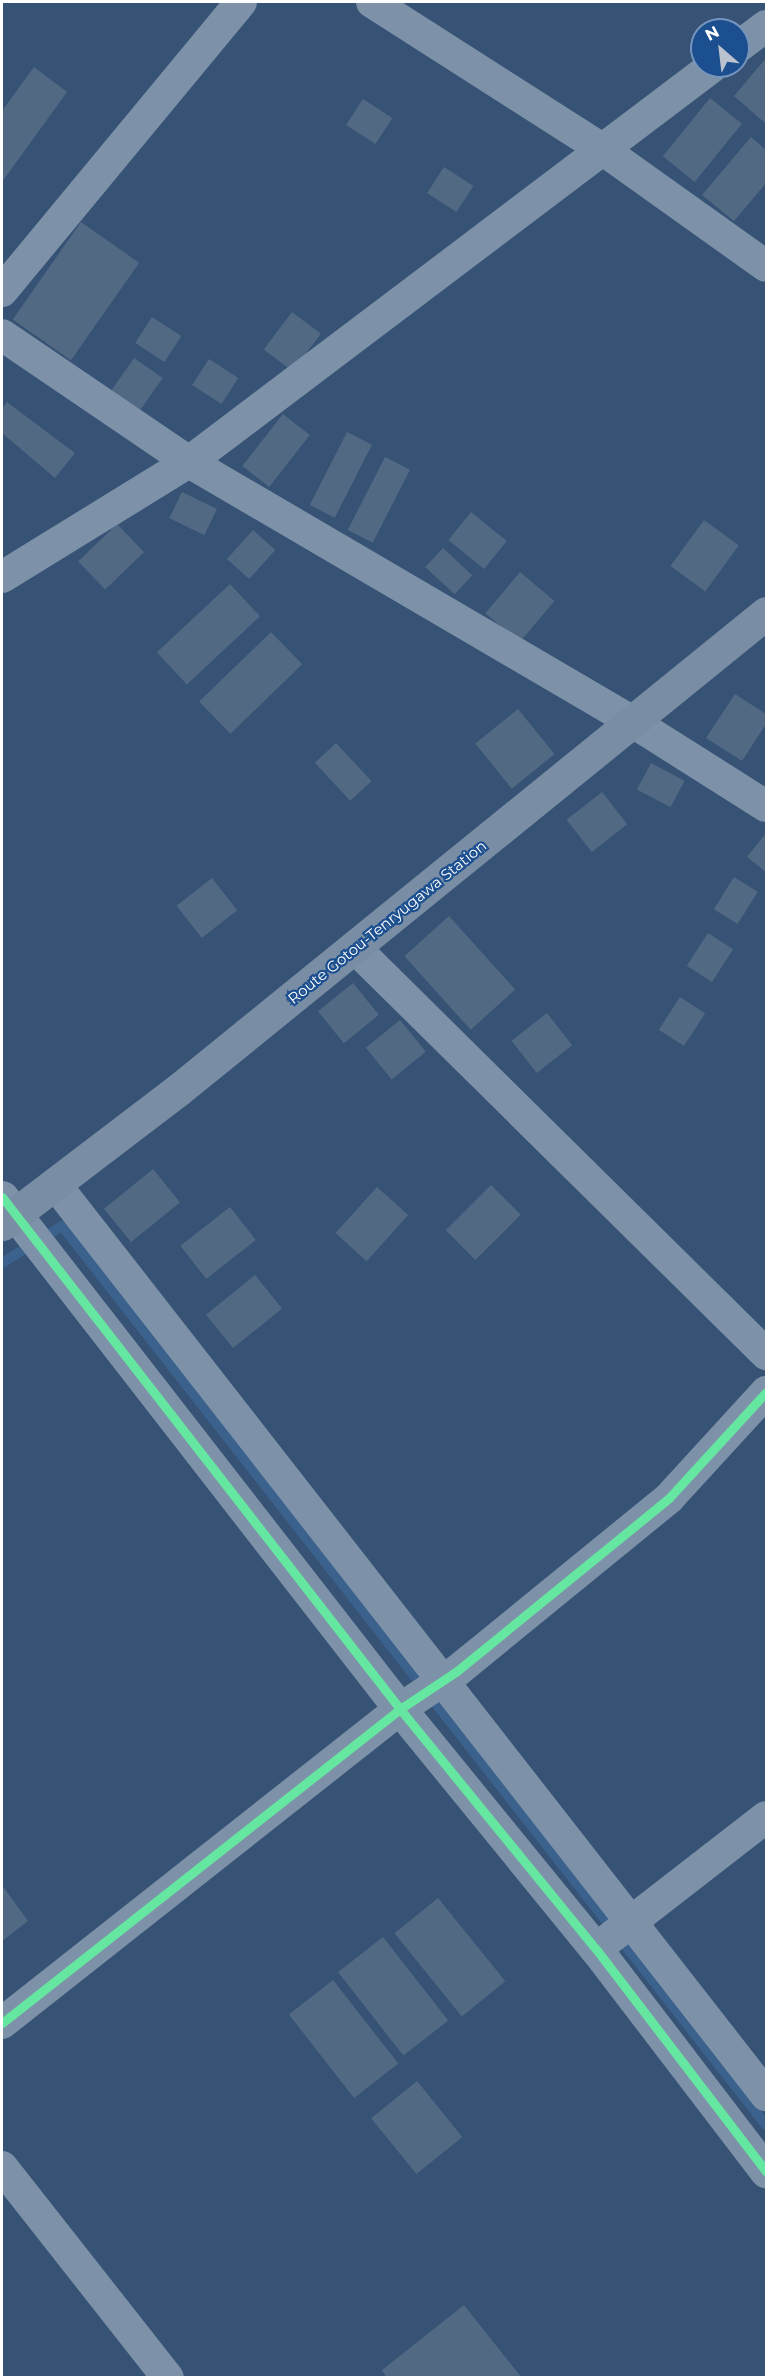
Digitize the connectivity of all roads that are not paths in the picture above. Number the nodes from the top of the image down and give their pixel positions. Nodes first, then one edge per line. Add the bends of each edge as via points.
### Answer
1 (241, 2) edge
2 (372, 2) edge
3 (766, 26) edge
4 (750, 38) edge
5 (697, 78) edge
6 (602, 149) junction
7 (766, 266) edge
8 (2, 291) edge
9 (2, 335) edge
10 (189, 462) junction
11 (2, 577) edge
12 (766, 613) edge
13 (633, 723) junction
14 (766, 806) edge
15 (356, 948) junction
16 (55, 1185) junction
17 (6, 1212) edge
18 (766, 1354) edge
19 (766, 1392) edge
20 (441, 1682) junction
21 (400, 1708) junction
22 (766, 1817) edge
23 (632, 1922) junction
24 (596, 1949) junction
25 (2, 2023) edge
26 (766, 2095) edge
27 (2, 2167) edge
28 (766, 2171) edge
29 (168, 2378) edge

1 - 8 street
2 - 6 street
3 - 4 street
5 - 6 street
6 - 7 street
6 - 10 street
9 - 10 street
10 - 11 street
10 - 13 street
12 - 13 main road, Route Gotou-Tenryugawa Station
13 - 14 street
13 - 15 main road, Route Gotou-Tenryugawa Station
15 - 16 main road, Route Gotou-Tenryugawa Station
15 - 18 street
16 - 17 main road, Route Gotou-Tenryugawa Station
16 - 20 street
17 - 21 street
19 - 20 street via 669,1498
20 - 21 street
20 - 23 street
21 - 24 street
21 - 25 street
22 - 23 street
23 - 24 street
23 - 26 street
24 - 28 street
27 - 29 street

